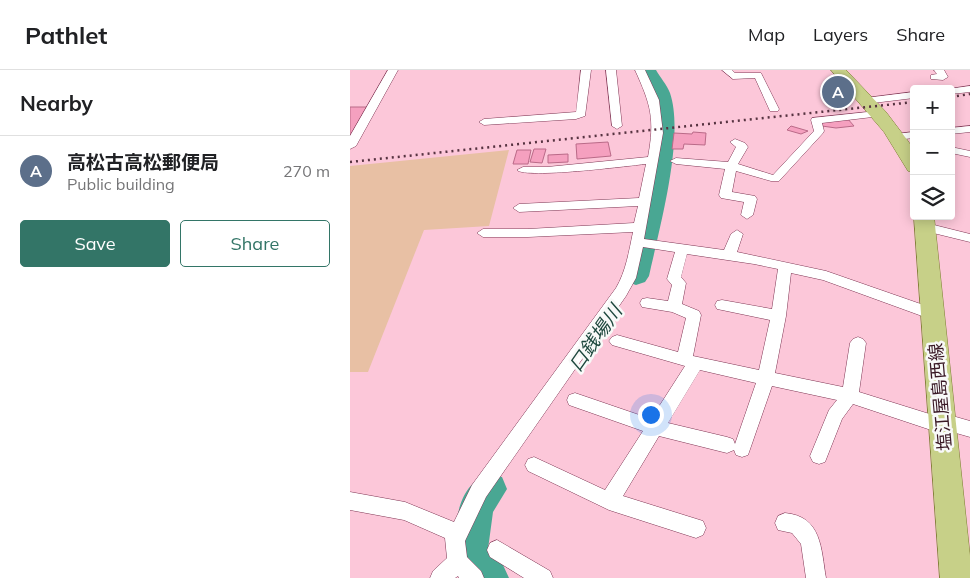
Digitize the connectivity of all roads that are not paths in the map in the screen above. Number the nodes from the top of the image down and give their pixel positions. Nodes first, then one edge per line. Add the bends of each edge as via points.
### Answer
1 (393, 70) edge
2 (586, 70) edge
3 (611, 70) edge
4 (640, 70) edge
5 (727, 70) edge
6 (838, 70) edge
7 (970, 89) edge
8 (955, 91) edge
9 (910, 95) edge
10 (865, 101) junction
11 (774, 110) dead end
12 (876, 114) junction
13 (484, 122) dead end
14 (617, 126) dead end
15 (970, 129) edge
16 (955, 131) edge
17 (908, 137) edge
18 (735, 142) dead end
19 (350, 146) edge
20 (955, 151) edge
21 (970, 154) edge
22 (910, 159) edge
23 (654, 160) junction
24 (676, 161) dead end
25 (731, 166) junction
26 (523, 170) dead end
27 (646, 202) junction
28 (519, 208) dead end
29 (747, 214) dead end
30 (925, 222) edge
31 (640, 228) junction
32 (482, 233) dead end
33 (737, 234) dead end
34 (970, 238) edge
35 (637, 242) junction
36 (682, 249) junction
37 (729, 256) junction
38 (785, 267) junction
39 (647, 303) dead end
40 (722, 305) dead end
41 (674, 307) junction
42 (933, 314) junction
43 (779, 316) junction
44 (617, 341) dead end
45 (858, 343) dead end
46 (690, 361) junction
47 (764, 376) junction
48 (850, 396) junction
49 (575, 400) dead end
50 (942, 423) junction
51 (656, 428) junction
52 (970, 429) edge
53 (819, 456) dead end
54 (534, 465) dead end
55 (350, 501) edge
56 (609, 501) junction
57 (960, 511) edge
58 (785, 523) dead end
59 (696, 528) dead end
60 (455, 541) junction
61 (497, 550) dead end
62 (466, 570) edge
63 (440, 578) edge
64 (543, 578) edge
65 (816, 578) edge
66 (956, 578) edge

1 - 19 street
2 - 13 street via 581,114
3 - 14 street
4 - 23 street via 657,113
5 - 11 street via 734,76 758,75
6 - 10 main road
7 - 8 street
9 - 10 street
10 - 12 main road
12 - 17 main road
12 - 25 street via 816,120 819,130 776,179
15 - 16 street
17 - 22 main road via 906,151
18 - 25 street via 742,147
20 - 21 street
23 - 26 street
23 - 27 street
24 - 25 street
25 - 29 street via 725,195 751,199
27 - 28 street
27 - 31 street
30 - 34 street
30 - 42 main road, 塩江屋島西線
31 - 32 street
31 - 35 street
33 - 37 street
35 - 36 street
35 - 60 street via 629,278 621,292 479,491
36 - 37 street
36 - 41 street via 674,279 679,283
37 - 38 street
38 - 42 street via 826,276
38 - 43 street
39 - 41 street
40 - 43 street
41 - 46 street via 694,315
42 - 50 main road, 塩江屋島西線
43 - 47 street
44 - 46 street
45 - 48 street
46 - 47 street
46 - 51 street
47 - 48 street
47 - 51 street via 752,424 734,447
48 - 50 street
48 - 53 street via 835,415
49 - 51 street
50 - 52 street
50 - 57 main road, 塩江屋島西線
51 - 56 street
54 - 56 street
55 - 60 street via 405,511 454,532
56 - 59 street
57 - 66 main road, 塩江屋島西線
58 - 65 street via 797,524 810,540
60 - 62 street
61 - 64 street
62 - 63 street

